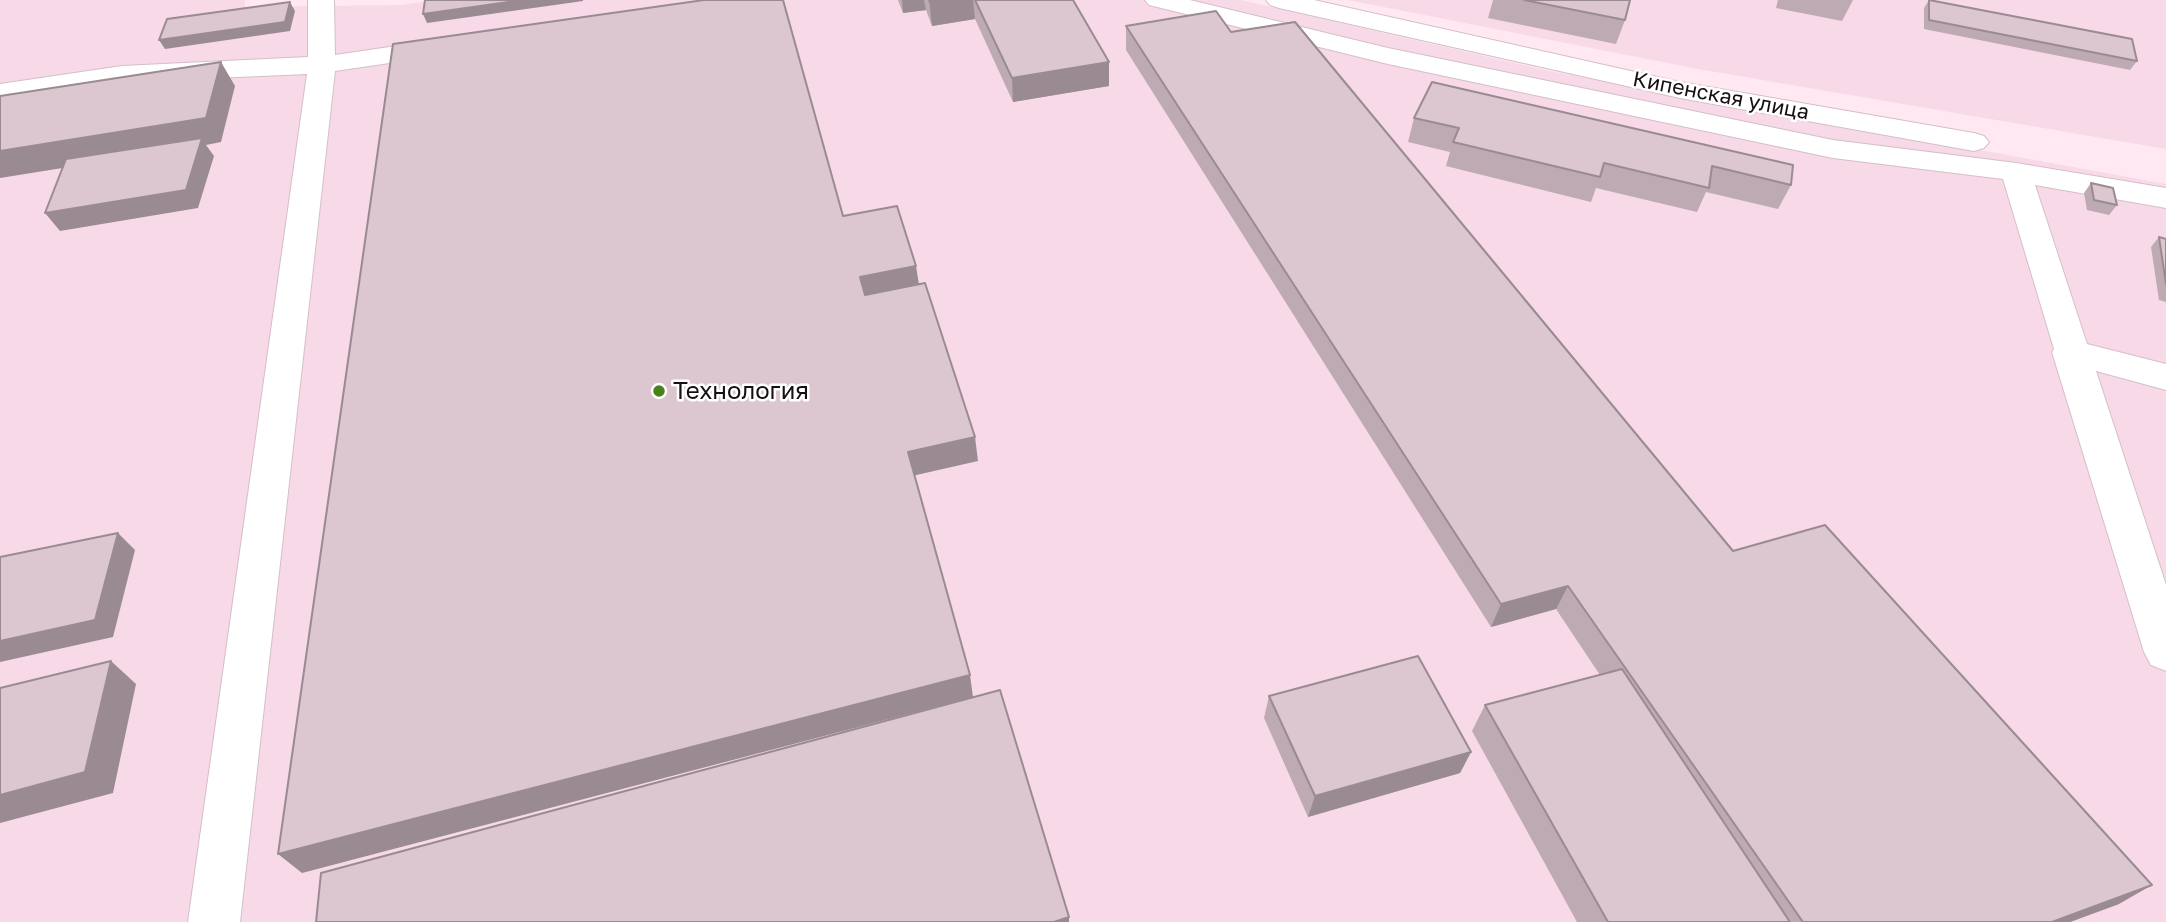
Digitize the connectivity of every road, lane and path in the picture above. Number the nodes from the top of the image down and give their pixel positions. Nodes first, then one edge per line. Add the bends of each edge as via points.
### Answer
1 (321, 0) edge
2 (1158, 0) edge
3 (1279, 0) edge
4 (471, 43) edge
5 (322, 65) junction
6 (0, 95) edge
7 (2016, 172) junction
8 (2166, 177) edge
9 (2166, 198) edge
10 (2070, 352) junction
11 (2166, 377) edge
12 (2166, 652) edge
13 (214, 922) edge

1 - 5 street
2 - 7 street via 1388,57 1833,149
3 - 8 street, Кипенская улица via 1680,90
4 - 5 street
5 - 6 street via 122,74
5 - 13 street
7 - 9 street
7 - 10 street
10 - 11 street
10 - 12 street

